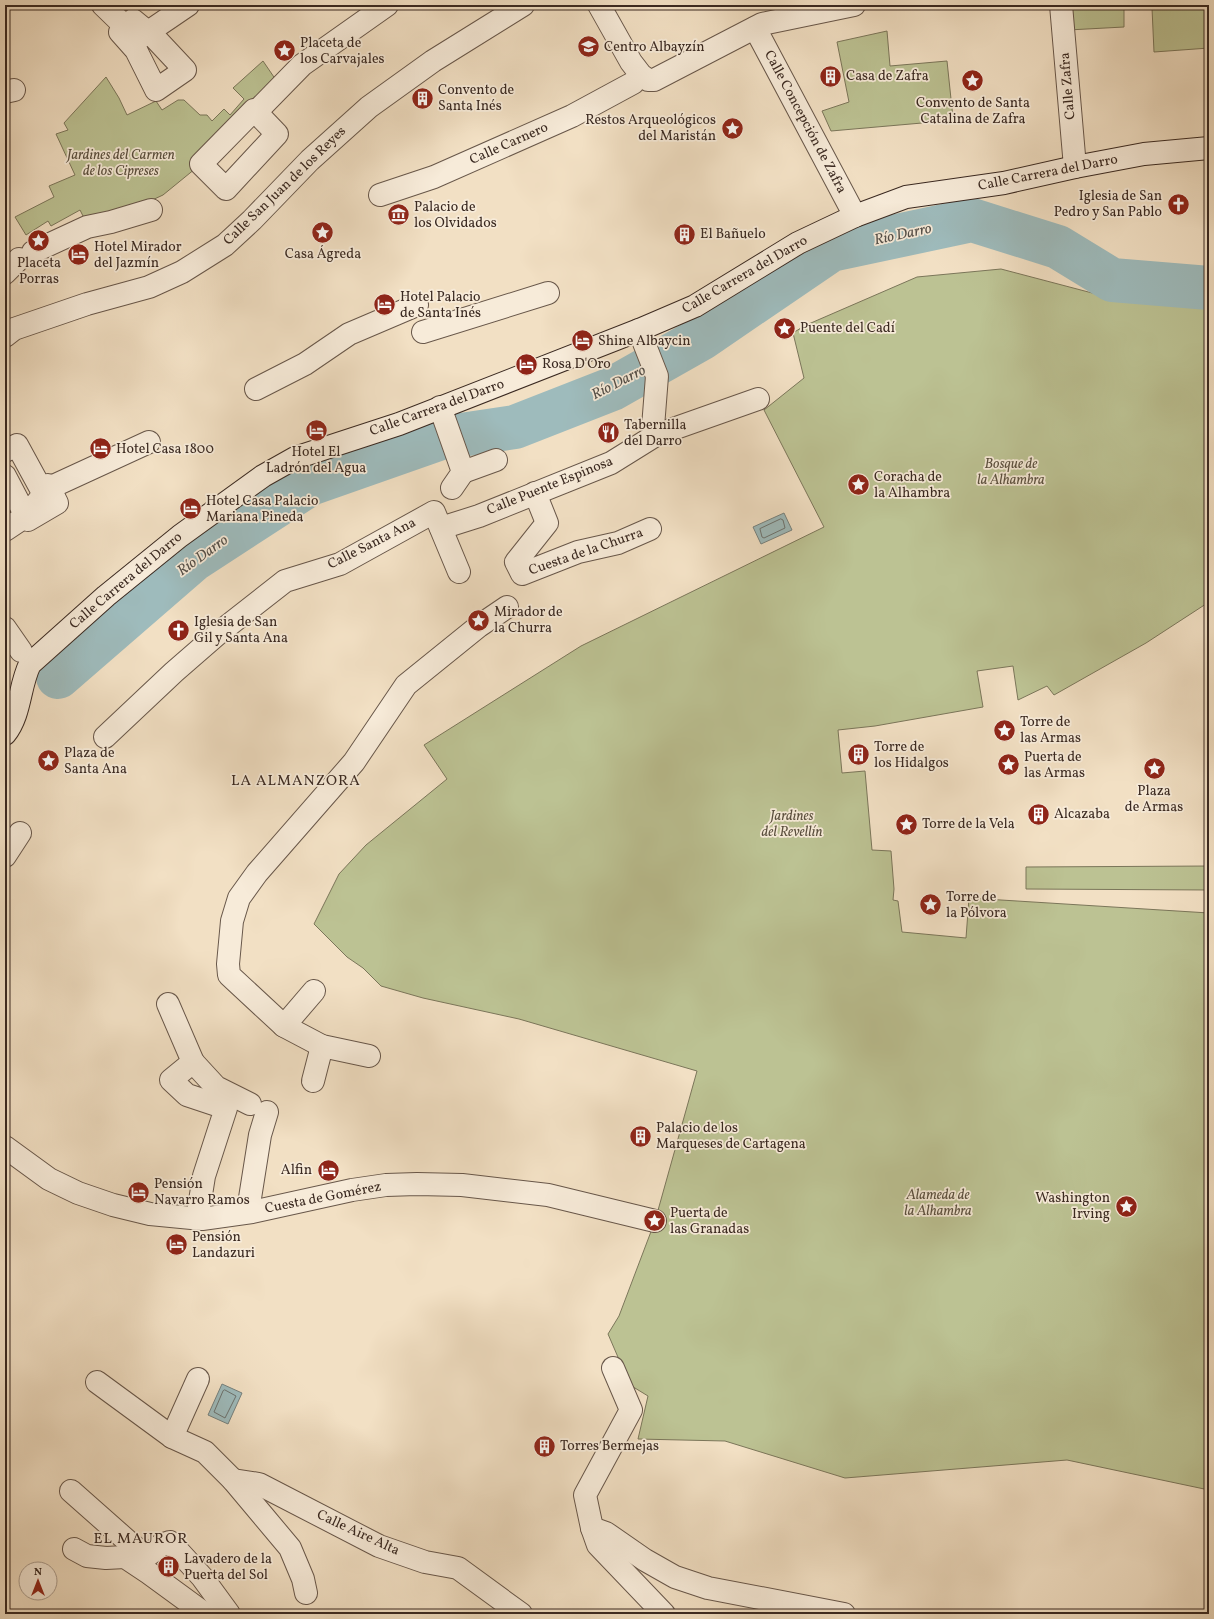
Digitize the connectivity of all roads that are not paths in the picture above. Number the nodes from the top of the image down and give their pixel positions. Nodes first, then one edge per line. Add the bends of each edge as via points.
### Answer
1 (103, 5) edge
2 (188, 5) edge
3 (387, 5) edge
4 (523, 5) edge
5 (599, 5) edge
6 (854, 5) edge
7 (1061, 5) edge
8 (755, 28) junction
9 (633, 83) dead end
10 (256, 112) dead end
11 (1209, 148) edge
12 (1075, 167) junction
13 (380, 194) dead end
14 (151, 210) dead end
15 (855, 216) junction
16 (19, 261) edge
17 (548, 293) dead end
18 (417, 305) dead end
19 (423, 332) dead end
20 (5, 336) edge
21 (642, 338) junction
22 (256, 389) dead end
23 (758, 399) dead end
24 (442, 412) junction
25 (656, 435) junction
26 (149, 442) dead end
27 (6, 452) edge
28 (496, 460) dead end
29 (5, 476) edge
30 (535, 493) junction
31 (37, 503) junction
32 (438, 520) junction
33 (650, 529) dead end
34 (5, 530) edge
35 (459, 572) dead end
36 (507, 607) dead end
37 (5, 628) edge
38 (25, 657) junction
39 (5, 734) edge
40 (105, 737) dead end
41 (20, 833) dead end
42 (5, 856) edge
43 (314, 991) dead end
44 (168, 1004) dead end
45 (284, 1026) junction
46 (322, 1046) junction
47 (369, 1056) dead end
48 (193, 1062) junction
49 (313, 1081) dead end
50 (226, 1108) junction
51 (260, 1113) junction
52 (5, 1147) edge
53 (250, 1198) dead end
54 (199, 1207) dead end
55 (655, 1221) dead end
56 (613, 1368) dead end
57 (198, 1379) dead end
58 (97, 1382) dead end
59 (172, 1437) junction
60 (233, 1480) junction
61 (71, 1491) dead end
62 (592, 1528) junction
63 (74, 1549) dead end
64 (306, 1593) dead end
65 (205, 1614) edge
66 (229, 1614) edge
67 (521, 1614) edge
68 (664, 1614) edge
69 (844, 1614) edge

1 - 2 street via 137,32
3 - 10 street via 302,65
4 - 20 street, Calle San Juan de los Reyes via 433,61 368,107 310,160 225,245 182,272 149,287 87,304 14,329
5 - 8 street via 638,71 648,80 654,80
6 - 8 street via 762,24
7 - 12 street, Calle Zafra
8 - 15 street, Calle Concepción de Zafra
9 - 13 street, Calle Carnero via 558,123 434,177
11 - 12 street, Calle Carrera del Darro via 1144,154
12 - 15 street, Calle Carrera del Darro via 1004,183 906,197
14 - 16 street via 88,227
15 - 21 street, Calle Carrera del Darro via 798,244
17 - 19 street
18 - 22 street via 349,334 305,364
21 - 24 street, Calle Carrera del Darro
21 - 25 street via 657,376 652,427
23 - 25 street, Calle Puente Espinosa
24 - 28 street via 458,473
24 - 38 street, Calle Carrera del Darro via 295,458 263,476 174,541
25 - 30 street, Calle Puente Espinosa via 611,463
26 - 31 street
27 - 31 street via 17,445 41,489 48,485
29 - 31 street
30 - 32 street, Calle Puente Espinosa via 479,516
30 - 33 street, Cuesta de la Churra via 547,522 516,562 522,574 578,552 618,543
31 - 34 street
32 - 35 street
32 - 40 street, Calle Santa Ana via 340,564 285,581 214,637
36 - 45 street via 479,626 406,685 354,762 257,872 239,898 232,922 229,974
37 - 38 street
38 - 39 street via 24,675 15,716
41 - 42 street
43 - 45 street
44 - 48 street
45 - 46 street
46 - 47 street
46 - 49 street
48 - 50 street via 171,1080 187,1095
48 - 51 street via 216,1087
50 - 51 street
50 - 54 street via 204,1176
51 - 53 street
52 - 55 street, Cuesta de Gomérez via 49,1179 78,1193 150,1214 202,1219 252,1212 352,1190 417,1184 462,1185 548,1195
56 - 62 street via 631,1410 585,1495
57 - 59 street
58 - 59 street
59 - 60 street via 205,1452
60 - 64 street via 290,1548
60 - 67 street, Calle Aire Alta via 258,1484 379,1546 425,1562 458,1568
61 - 66 street via 147,1556 161,1545 170,1542 202,1577
62 - 68 street via 598,1545
62 - 69 street via 606,1533 675,1577 708,1588
63 - 65 street via 86,1556 125,1557

